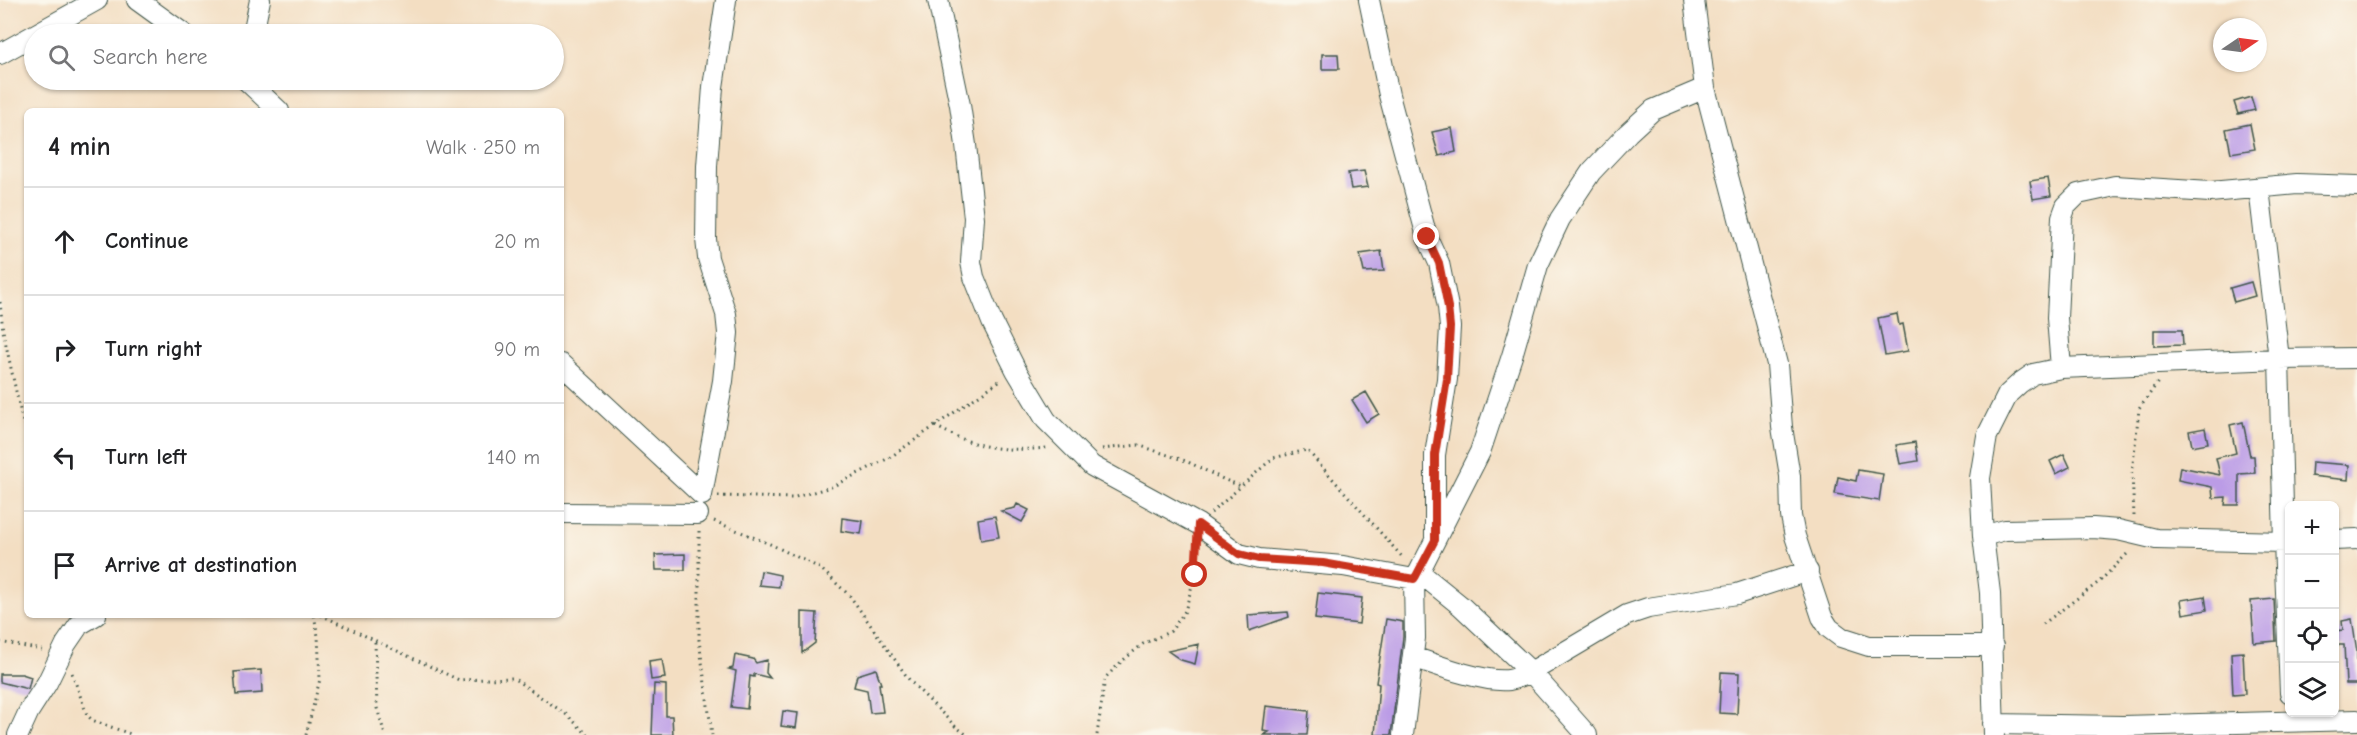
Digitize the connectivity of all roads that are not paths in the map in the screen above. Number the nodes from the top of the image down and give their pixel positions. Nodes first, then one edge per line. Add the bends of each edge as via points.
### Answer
1 (97, 0) edge
2 (137, 0) edge
3 (260, 0) edge
4 (726, 0) edge
5 (938, 0) edge
6 (1369, 0) edge
7 (1694, 0) edge
8 (54, 24) edge
9 (170, 24) edge
10 (255, 24) edge
11 (24, 41) edge
12 (0, 54) edge
13 (1705, 88) junction
14 (257, 90) edge
15 (276, 108) edge
16 (2357, 186) edge
17 (2259, 188) junction
18 (2357, 358) edge
19 (2279, 359) junction
20 (564, 367) edge
21 (2061, 368) junction
22 (2285, 501) edge
23 (700, 505) junction
24 (564, 513) edge
25 (1983, 536) junction
26 (2357, 539) edge
27 (1435, 540) junction
28 (2339, 540) edge
29 (2285, 542) edge
30 (2287, 555) edge
31 (1808, 571) junction
32 (1416, 576) junction
33 (91, 618) edge
34 (1993, 646) junction
35 (1413, 657) junction
36 (2289, 663) edge
37 (1531, 672) junction
38 (2357, 720) edge
39 (2291, 723) edge
40 (1994, 730) edge
41 (18, 735) edge
42 (1403, 735) edge
43 (1587, 735) edge

1 - 8 street
2 - 9 street
3 - 10 street
4 - 23 street via 706,166 706,239 728,333
5 - 32 street via 968,155 974,277 1016,370 1046,420 1092,466 1198,524 1239,554
6 - 27 street via 1389,95 1427,237 1439,263 1448,307 1447,379 1435,455
7 - 13 street
11 - 12 street
13 - 27 street via 1653,110 1591,172 1560,219 1538,265 1480,452
13 - 31 street via 1777,364 1791,516
14 - 15 street
16 - 17 street via 2297,184
17 - 19 street
17 - 21 street via 2210,192 2115,186 2078,194 2062,217 2057,318
18 - 19 street
19 - 21 street
19 - 22 street
20 - 23 street
21 - 25 street via 2033,374 2008,394 1987,436 1980,478
23 - 24 street
25 - 29 street via 2005,530 2093,528 2156,539
25 - 34 street
26 - 28 street
27 - 32 street
30 - 36 street
31 - 34 street via 1822,617 1841,637 1869,646
31 - 37 street via 1737,594 1627,615
32 - 35 street
32 - 37 street via 1461,606
33 - 41 street via 79,625 66,644
34 - 40 street
35 - 37 street via 1495,681
35 - 42 street
37 - 43 street
38 - 39 street
39 - 40 street via 2062,723

